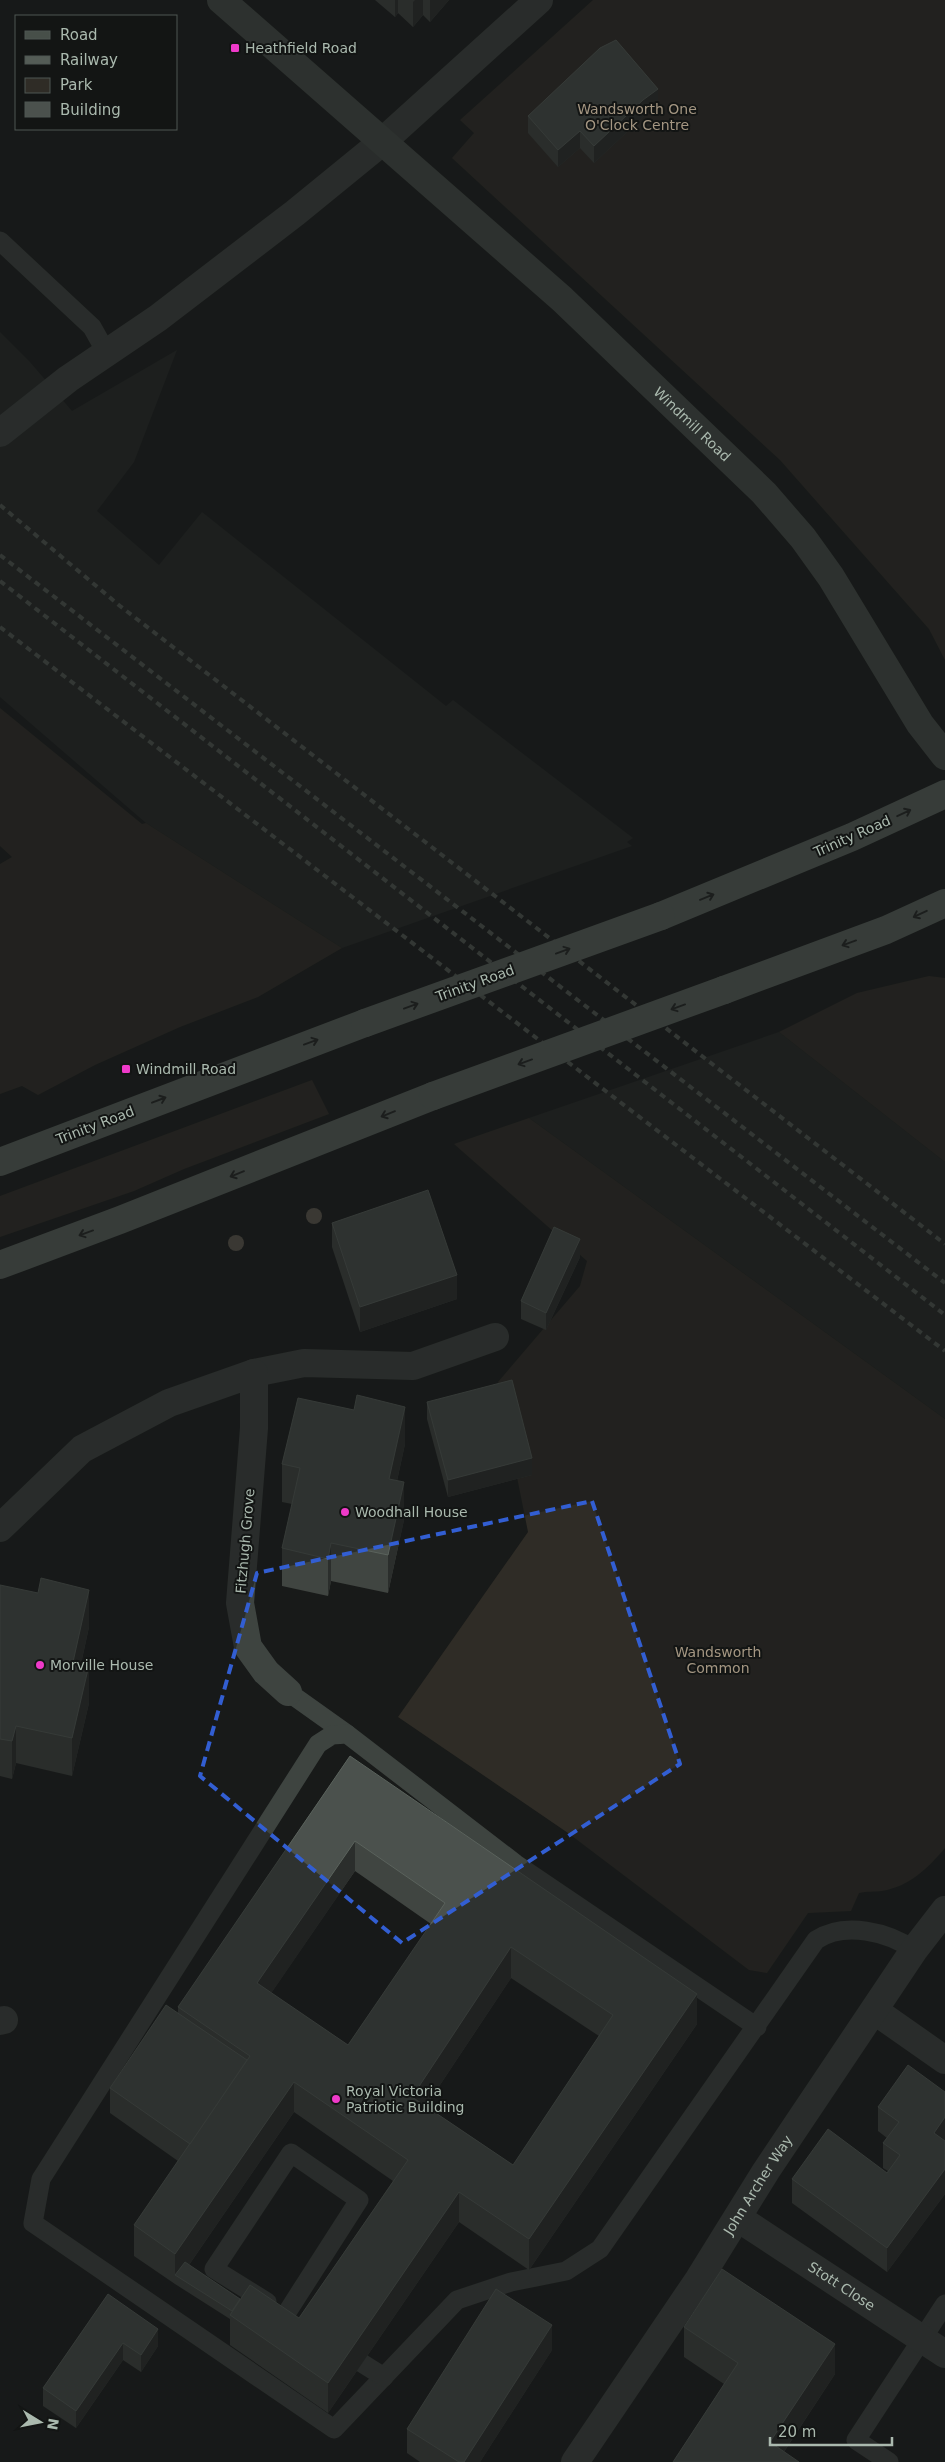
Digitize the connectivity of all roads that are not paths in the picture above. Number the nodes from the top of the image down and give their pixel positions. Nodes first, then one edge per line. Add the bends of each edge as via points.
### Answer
1 (221, 0) edge
2 (539, 0) edge
3 (382, 142) junction
4 (0, 241) edge
5 (106, 352) junction
6 (0, 433) edge
7 (945, 756) edge
8 (945, 794) edge
9 (945, 903) edge
10 (0, 1162) edge
11 (0, 1265) edge
12 (495, 1338) dead end
13 (254, 1373) junction
14 (0, 1528) edge
15 (288, 1692) joint
16 (347, 1734) junction
17 (945, 1910) edge
18 (914, 1950) junction
19 (875, 2011) junction
20 (757, 2027) junction
21 (945, 2060) edge
22 (738, 2218) junction
23 (945, 2304) edge
24 (292, 2318) joint
25 (326, 2340) edge
26 (934, 2346) edge
27 (384, 2378) junction
28 (575, 2462) edge
29 (889, 2462) edge

1 - 3 main road, Windmill Road
2 - 3 street
3 - 5 street via 158,318
3 - 7 main road, Windmill Road via 562,299 764,493 831,577 920,724
4 - 5 lane via 92,327
5 - 6 street
10 -> 8 highway, Trinity Road, bridge via 365,1023 661,916 852,837
9 -> 11 highway, bridge via 886,930 433,1096
12 - 13 street via 413,1366 304,1362
13 - 14 street via 169,1403 82,1448
13 - 15 street, Fitzhugh Grove via 254,1428 240,1603 248,1647 266,1672
15 - 16 lane
16 - 20 lane via 516,1864
16 - 27 lane via 332,1735 318,1744 41,2179 33,2223 334,2429
17 - 18 street, John Archer Way
18 - 19 street, John Archer Way
18 - 20 lane via 900,1940 881,1934 843,1931 825,1934 816,1940
19 - 21 street
19 - 22 street, John Archer Way via 766,2171
20 - 27 lane via 600,2249 566,2271 511,2282 457,2300
22 - 26 street, Stott Close
22 - 28 street, John Archer Way
23 - 26 lane
24 - 24 lane via 214,2269 291,2152 359,2200
25 - 27 lane
26 - 29 lane via 856,2440

